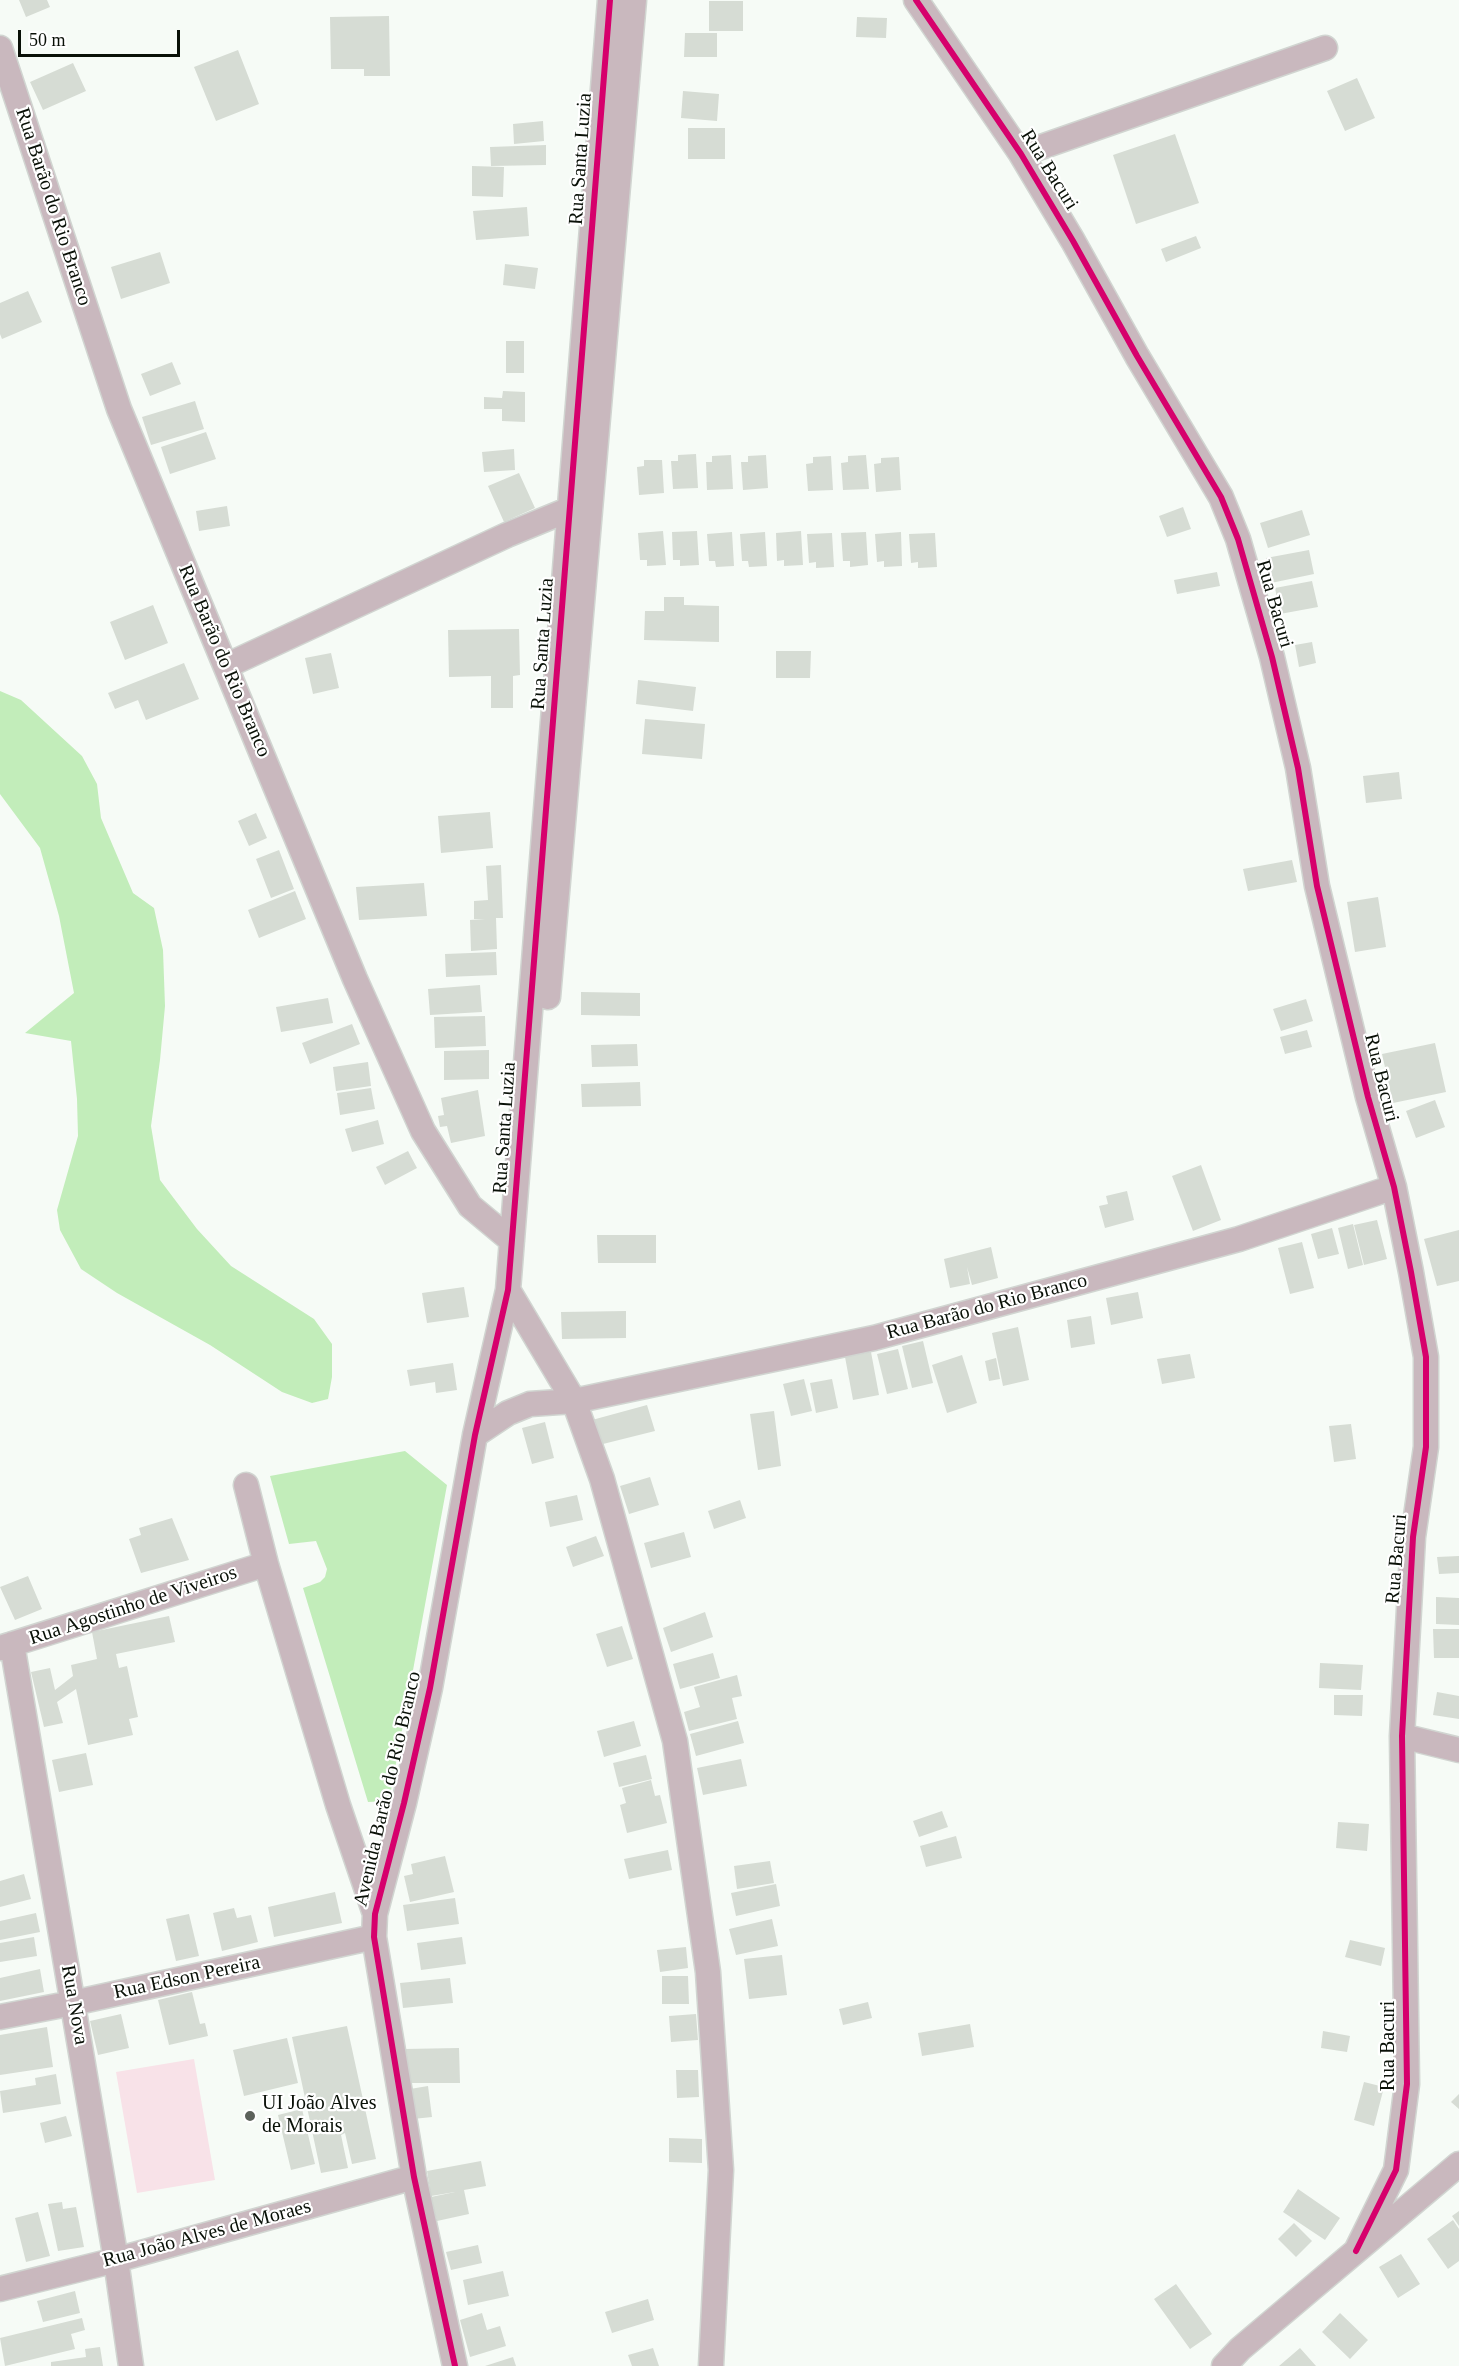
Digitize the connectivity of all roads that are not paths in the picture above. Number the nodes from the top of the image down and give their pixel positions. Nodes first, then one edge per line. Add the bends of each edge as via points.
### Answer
1 (610, 0) edge
2 (634, 0) edge
3 (916, 0) edge
4 (0, 48) edge
5 (1325, 48) dead end
6 (1021, 154) junction
7 (570, 509) junction
8 (589, 525) junction
9 (226, 666) junction
10 (1394, 1187) junction
11 (512, 1240) junction
12 (508, 1290) junction
13 (521, 1311) junction
14 (574, 1401) junction
15 (475, 1435) junction
16 (246, 1485) dead end
17 (266, 1564) junction
18 (6, 1646) edge
19 (1402, 1736) junction
20 (1459, 1750) edge
21 (374, 1925) junction
22 (73, 2003) junction
23 (0, 2017) edge
24 (1459, 2164) edge
25 (414, 2177) junction
26 (1356, 2251) junction
27 (116, 2260) junction
28 (0, 2289) edge
29 (131, 2366) edge
30 (454, 2366) edge
31 (711, 2366) edge
32 (1224, 2366) edge

1 - 7 street, Rua Santa Luzia
2 - 8 street, Rua Santa Luzia
3 - 6 street, Rua Bacuri
4 - 9 street, Rua Barão do Rio Branco via 119,409
5 - 6 street
6 - 10 street, Rua Bacuri via 1221,497 1238,539 1272,657 1298,768 1320,897
7 - 8 street
7 - 9 street
7 - 11 street, Rua Santa Luzia
8 - 13 street, Rua Santa Luzia
9 - 11 street, Rua Barão do Rio Branco via 355,979 423,1131 470,1206
10 - 14 street, Rua Barão do Rio Branco via 1239,1239 874,1338
10 - 19 street, Rua Bacuri via 1426,1357 1426,1447 1413,1537
11 - 12 street, Rua Santa Luzia
12 - 13 street
12 - 15 street, Avenida Barão do Rio Branco
13 - 14 street
14 - 15 street via 530,1404
14 - 31 street via 602,1479 675,1742 708,1972 721,2170
15 - 21 street, Avenida Barão do Rio Branco via 430,1688
16 - 17 street, Avenida Barão do Rio Branco
17 - 18 street, Rua Agostinho de Viveiros
17 - 21 street, Avenida Barão do Rio Branco
18 - 22 street, Rua Nova
19 - 20 street
19 - 26 street, Rua Bacuri via 1407,2084 1396,2170
21 - 22 street, Rua Edson Pereira
21 - 25 street, Avenida Barão do Rio Branco
22 - 23 street, Rua Edson Pereira
22 - 27 street, Rua Nova
24 - 26 street
25 - 27 street, Rua João Alves de Moraes
25 - 30 street, Avenida Barão do Rio Branco
26 - 32 street, Rua Bacuri
27 - 28 street, Rua João Alves de Moraes
27 - 29 street, Rua Nova

